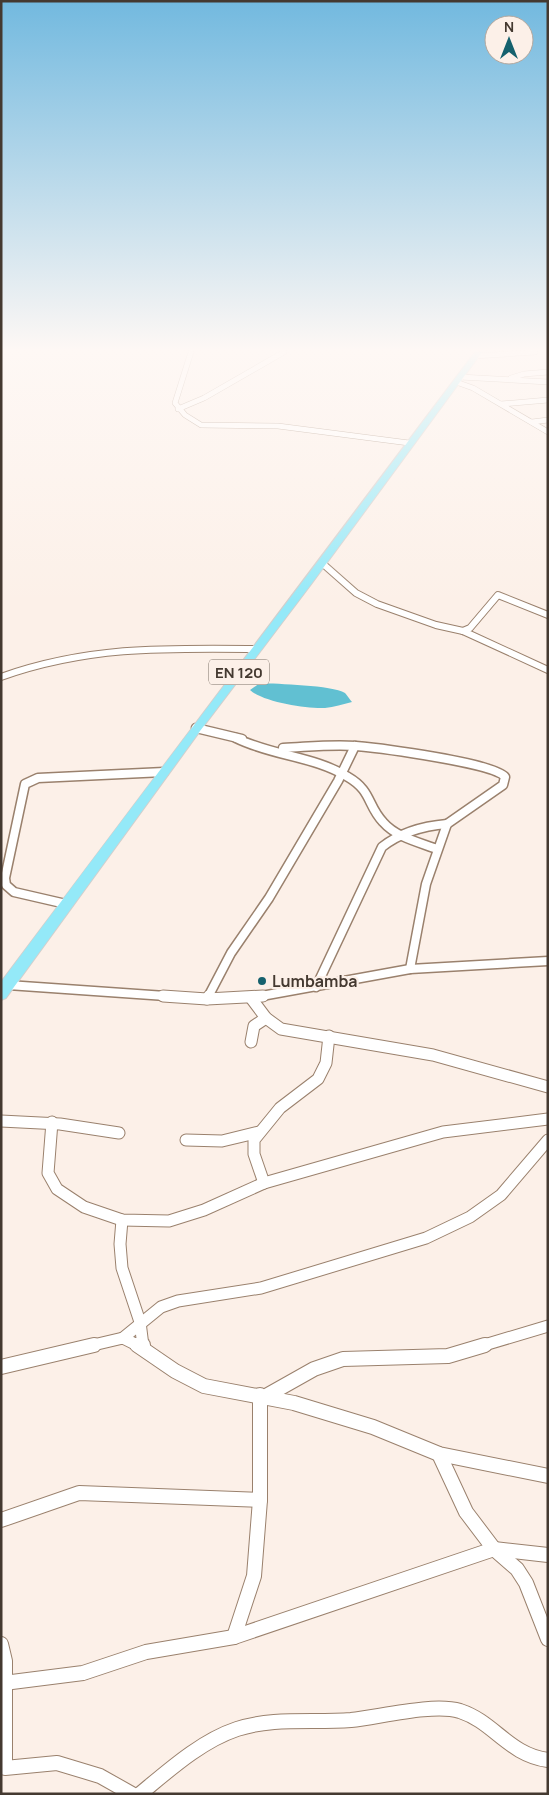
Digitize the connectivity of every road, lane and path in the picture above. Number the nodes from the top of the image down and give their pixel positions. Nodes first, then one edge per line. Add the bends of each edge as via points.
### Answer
1 (349, 436) edge
2 (415, 436) edge
3 (409, 444) junction
4 (322, 563) junction
5 (548, 615) edge
6 (463, 632) junction
7 (257, 649) junction
8 (548, 670) edge
9 (1, 677) edge
10 (196, 728) junction
11 (236, 738) junction
12 (355, 746) junction
13 (283, 748) junction
14 (298, 757) junction
15 (164, 772) junction
16 (342, 773) junction
17 (447, 824) junction
18 (399, 835) junction
19 (437, 849) junction
20 (66, 904) junction
21 (548, 961) edge
22 (410, 969) junction
23 (316, 987) junction
24 (5, 989) edge
25 (251, 998) junction
26 (207, 999) junction
27 (266, 1018) junction
28 (329, 1036) junction
29 (251, 1042) dead end
30 (548, 1087) edge
31 (548, 1119) edge
32 (1, 1121) edge
33 (52, 1122) junction
34 (258, 1132) junction
35 (119, 1133) dead end
36 (186, 1140) dead end
37 (548, 1140) edge
38 (264, 1183) junction
39 (122, 1220) junction
40 (140, 1322) junction
41 (548, 1326) edge
42 (123, 1338) junction
43 (143, 1348) junction
44 (1, 1367) edge
45 (263, 1396) junction
46 (439, 1454) junction
47 (548, 1476) edge
48 (260, 1500) junction
49 (1, 1520) edge
50 (494, 1549) junction
51 (548, 1555) edge
52 (234, 1637) junction
53 (548, 1639) edge
54 (1, 1644) edge
55 (4, 1683) junction
56 (548, 1760) edge
57 (132, 1794) edge
58 (140, 1794) edge

1 - 3 street
2 - 3 main road, EN 120
3 - 4 main road, EN 120
4 - 6 street via 356,593 376,604
4 - 7 main road, EN 120
5 - 6 street via 498,595
6 - 8 street
7 - 9 street via 116,650 65,657
7 - 10 main road, EN 120
10 - 11 street
10 - 15 main road, EN 120
11 - 13 street
11 - 14 street
12 - 13 street
12 - 16 street
12 - 17 street via 472,763 502,774 506,781 503,785
13 - 14 street
14 - 16 street
15 - 20 main road, EN 120
15 - 20 street via 38,778 25,784 6,885 14,892
16 - 18 street via 363,788 377,815
16 - 26 street via 269,898 231,952
17 - 18 street
17 - 19 street
18 - 19 street
18 - 23 street via 382,847
19 - 22 street via 426,884
20 - 24 main road, EN 120
21 - 22 street
22 - 23 street
23 - 25 street
24 - 26 street
25 - 26 street
25 - 27 street
27 - 28 street via 281,1028
27 - 29 street via 254,1026
28 - 30 street via 443,1057
28 - 34 street via 326,1063 318,1079 280,1108
31 - 38 street via 457,1128
32 - 33 street
33 - 35 street
33 - 39 street via 48,1159 50,1180 56,1189 84,1207
34 - 36 street via 222,1141
34 - 38 street via 254,1140 254,1154
37 - 40 street via 500,1195 470,1217 426,1238 261,1288 178,1301 160,1307
38 - 39 street via 204,1210 169,1221
39 - 40 street via 122,1268
40 - 42 street
40 - 43 street
41 - 45 street via 448,1356 329,1362
42 - 43 street
42 - 44 street
43 - 45 street via 175,1371 204,1386
45 - 46 street via 372,1427
45 - 48 street
46 - 47 street
46 - 50 street via 466,1512
48 - 49 street via 79,1493
48 - 52 street via 254,1576
50 - 51 street
50 - 52 street
50 - 53 street via 517,1569 526,1583
52 - 55 street via 146,1652 83,1673
54 - 55 street via 5,1661
55 - 57 street via 5,1768 58,1764 100,1776
56 - 58 street via 520,1753 470,1715 443,1708 338,1721 250,1726 224,1734 168,1770

